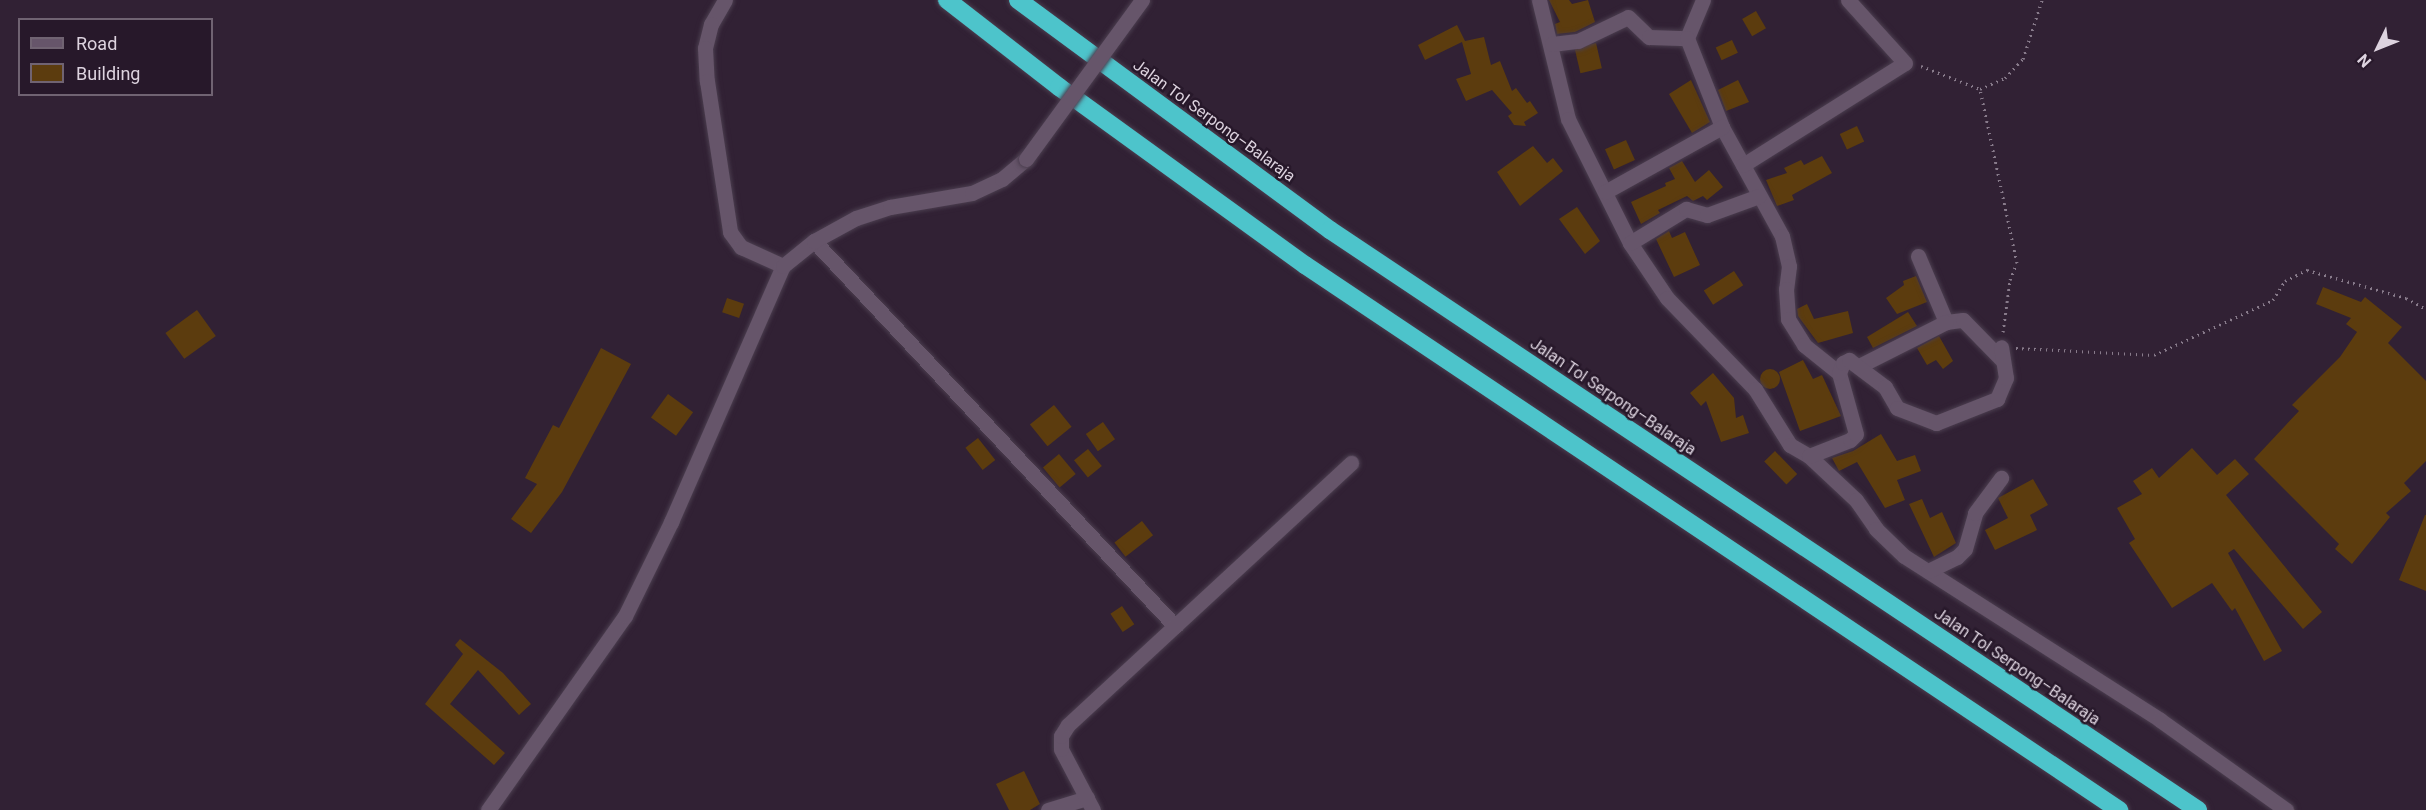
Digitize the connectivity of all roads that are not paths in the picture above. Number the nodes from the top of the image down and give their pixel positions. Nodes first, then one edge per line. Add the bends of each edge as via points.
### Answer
1 (725, 0) edge
2 (947, 0) edge
3 (1018, 0) edge
4 (1028, 0) edge
5 (1142, 0) edge
6 (1539, 0) edge
7 (1703, 0) edge
8 (1848, 0) edge
9 (1687, 38) junction
10 (1552, 44) junction
11 (1085, 52) junction
12 (1722, 127) junction
13 (1743, 165) junction
14 (1605, 192) junction
15 (1760, 196) junction
16 (814, 241) junction
17 (1630, 243) junction
18 (1918, 256) dead end
19 (783, 266) junction
20 (1946, 322) junction
21 (1859, 366) junction
22 (1839, 373) junction
23 (1809, 456) junction
24 (1351, 463) dead end
25 (2001, 478) dead end
26 (1928, 571) junction
27 (1175, 626) junction
28 (1090, 804) edge
29 (488, 810) edge
30 (1048, 810) edge
31 (2119, 810) edge
32 (2198, 810) edge
33 (2286, 810) edge

1 - 19 street via 711,24 705,48 730,232 741,247
2 - 31 highway via 1059,87 1305,265
3 - 11 highway, Jalan Tol Serpong–Balaraja
4 - 11 highway
5 - 16 street, bridge via 1026,159 1002,179 972,193 890,207 856,218
6 - 10 street
7 - 9 street
8 - 13 street via 1905,63
9 - 10 street via 1649,37 1628,17 1578,41
9 - 12 street
10 - 14 street via 1568,119
11 - 32 highway, Jalan Tol Serpong–Balaraja via 1340,237
12 - 13 street
12 - 14 street
13 - 15 street
14 - 17 street
15 - 17 street via 1707,215 1686,209
15 - 22 street via 1782,236 1789,260 1788,319 1804,345
16 - 19 street
16 - 27 street
17 - 23 street via 1667,298 1755,389 1790,445
18 - 20 street
19 - 29 street via 625,616
20 - 21 street
20 - 21 street via 1963,320 2002,354 2006,378 1997,399 1936,423 1897,408 1885,387
21 - 22 street via 1849,360
22 - 23 street via 1856,434
23 - 26 street via 1856,500 1875,529
24 - 27 street
25 - 26 street via 1975,513 1965,549
26 - 33 street via 2160,720
27 - 28 street via 1061,736 1061,749
28 - 30 street

